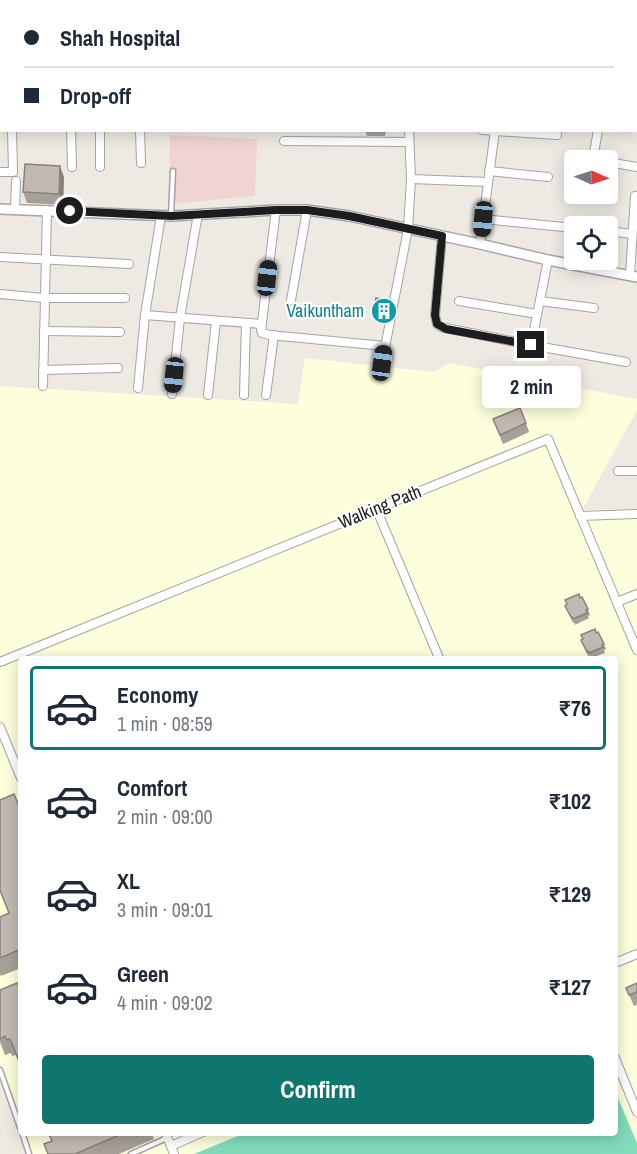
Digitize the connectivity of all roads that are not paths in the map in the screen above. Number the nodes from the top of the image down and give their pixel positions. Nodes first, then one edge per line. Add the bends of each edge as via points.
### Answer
1 (12, 132) edge
2 (71, 132) edge
3 (100, 132) edge
4 (140, 132) edge
5 (409, 132) edge
6 (495, 132) edge
7 (510, 132) edge
8 (598, 132) edge
9 (557, 135) dead end
10 (284, 141) dead end
11 (409, 142) junction
12 (595, 150) edge
13 (141, 163) dead end
14 (618, 164) edge
15 (72, 167) dead end
16 (100, 167) dead end
17 (637, 167) edge
18 (173, 171) dead end
19 (489, 171) junction
20 (0, 172) edge
21 (548, 177) dead end
22 (411, 179) junction
23 (16, 181) dead end
24 (488, 183) junction
25 (635, 196) dead end
26 (0, 209) edge
27 (15, 209) junction
28 (47, 210) junction
29 (276, 210) junction
30 (307, 210) junction
31 (198, 214) junction
32 (161, 216) junction
33 (171, 216) junction
34 (483, 219) junction
35 (564, 227) edge
36 (408, 229) junction
37 (618, 232) edge
38 (632, 234) junction
39 (442, 236) junction
40 (480, 244) junction
41 (0, 257) edge
42 (45, 260) junction
43 (548, 260) junction
44 (129, 264) dead end
45 (634, 276) edge
46 (0, 294) edge
47 (45, 298) junction
48 (125, 298) dead end
49 (291, 300) dead end
50 (459, 301) dead end
51 (540, 301) junction
52 (594, 308) dead end
53 (537, 314) junction
54 (145, 315) junction
55 (180, 318) junction
56 (216, 321) junction
57 (246, 323) junction
58 (261, 324) junction
59 (44, 331) junction
60 (120, 333) dead end
61 (274, 336) junction
62 (531, 345) junction
63 (385, 346) junction
64 (626, 362) dead end
65 (382, 363) dead end
66 (118, 368) dead end
67 (43, 370) junction
68 (43, 386) dead end
69 (138, 388) dead end
70 (172, 394) dead end
71 (208, 395) dead end
72 (244, 395) dead end
73 (266, 395) dead end
74 (618, 471) dead end
75 (637, 471) edge
76 (376, 508) junction
77 (637, 514) edge
78 (580, 516) junction
79 (637, 594) edge
80 (617, 602) junction
81 (637, 650) edge
82 (438, 656) edge
83 (0, 662) edge
84 (0, 727) edge
85 (18, 771) edge
86 (637, 954) edge
87 (618, 962) edge
88 (618, 1065) edge
89 (0, 1070) edge
90 (637, 1112) edge
91 (18, 1122) edge
92 (23, 1136) edge
93 (191, 1136) edge
94 (169, 1143) edge
95 (29, 1154) edge
96 (131, 1154) edge

1 - 20 street via 13,172
2 - 15 street
3 - 16 street
4 - 13 street
5 - 11 street
6 - 19 street
7 - 9 street
8 - 12 street
10 - 11 street
11 - 22 street
14 - 17 street
18 - 33 lane
19 - 21 street
19 - 24 street
22 - 24 street
22 - 36 street
23 - 27 street
24 - 34 street
25 - 38 street
26 - 27 street
27 - 28 street
28 - 32 street
28 - 42 street
29 - 30 street
29 - 31 street
29 - 58 street
30 - 36 street
30 - 49 street
31 - 33 street
31 - 55 street
32 - 33 street
32 - 54 street
34 - 35 street
34 - 40 street
36 - 39 street
36 - 63 street
37 - 38 street
38 - 45 street
39 - 40 street
39 - 62 street via 437,324
40 - 43 street
41 - 42 street
42 - 44 street
42 - 47 street
43 - 45 street
43 - 51 street
46 - 47 street
47 - 48 street
47 - 59 street
50 - 53 street
51 - 52 street
51 - 53 street
53 - 62 street
54 - 55 street
54 - 69 street
55 - 56 street
55 - 70 street
56 - 57 street
56 - 71 street
57 - 58 street
57 - 72 street
58 - 61 street via 262,333
59 - 60 street
59 - 67 street
61 - 63 street
61 - 73 street
62 - 64 street
63 - 65 street
66 - 67 street
67 - 68 street
74 - 75 street
76 - 78 street, Walking Path via 548,439
76 - 82 street
76 - 83 street, Walking Path
77 - 78 street
78 - 80 street, Walking Path
79 - 80 street
80 - 81 street, Walking Path
84 - 85 street
86 - 87 street
88 - 90 street
89 - 91 lane
92 - 95 lane
93 - 94 street
94 - 96 lane

